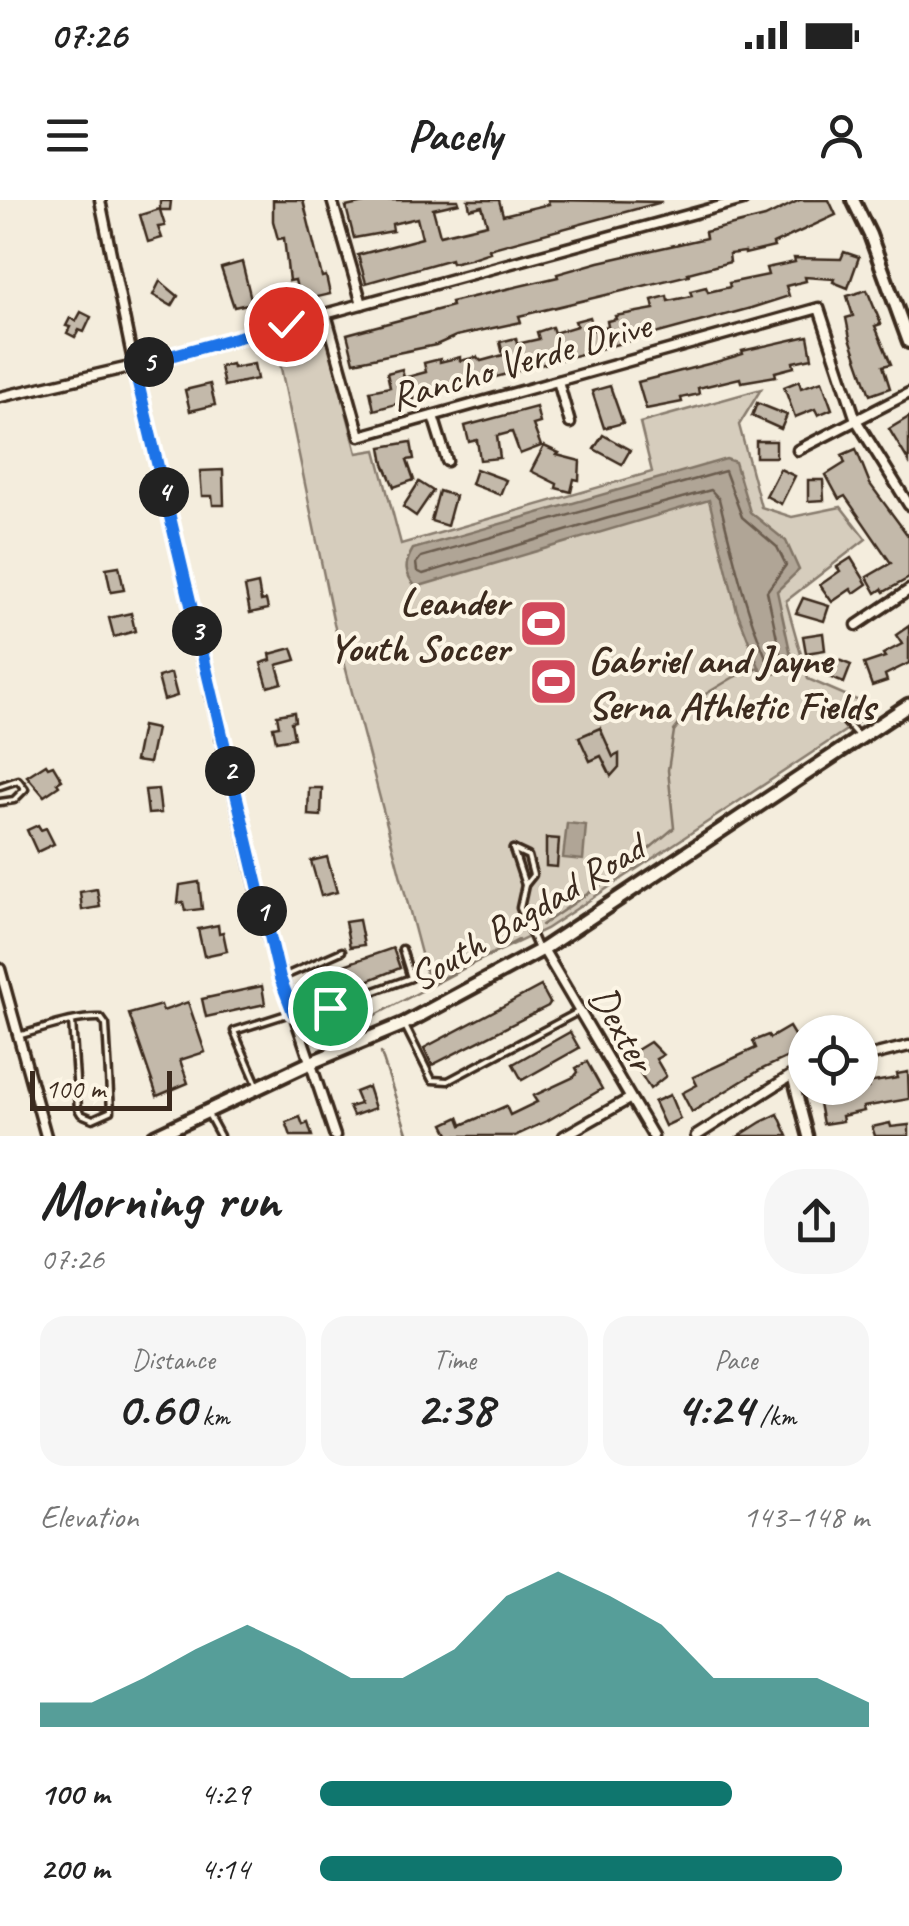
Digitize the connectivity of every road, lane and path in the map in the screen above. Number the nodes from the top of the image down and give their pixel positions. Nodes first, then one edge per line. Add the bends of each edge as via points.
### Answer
1 (100, 200) edge
2 (332, 200) edge
3 (743, 200) edge
4 (853, 200) edge
5 (722, 203) edge
6 (362, 304) junction
7 (326, 314) junction
8 (909, 342) edge
9 (134, 366) junction
10 (558, 381) junction
11 (909, 393) edge
12 (0, 397) edge
13 (434, 416) junction
14 (856, 420) junction
15 (570, 423) dead end
16 (798, 450) dead end
17 (448, 461) dead end
18 (909, 504) edge
19 (909, 590) edge
20 (857, 625) dead end
21 (909, 704) edge
22 (835, 710) dead end
23 (860, 737) junction
24 (0, 786) edge
25 (0, 802) edge
26 (526, 886) junction
27 (402, 949) dead end
28 (542, 950) junction
29 (342, 951) dead end
30 (0, 969) edge
31 (280, 978) junction
32 (579, 1011) junction
33 (293, 1012) junction
34 (72, 1022) junction
35 (404, 1024) junction
36 (17, 1036) junction
37 (909, 1046) edge
38 (878, 1054) edge
39 (312, 1062) junction
40 (788, 1078) edge
41 (260, 1088) junction
42 (629, 1099) junction
43 (800, 1105) edge
44 (207, 1112) junction
45 (46, 1136) edge
46 (156, 1136) edge
47 (220, 1136) edge
48 (336, 1136) edge
49 (564, 1136) edge
50 (653, 1136) edge
51 (696, 1136) edge
52 (808, 1136) edge

1 - 9 street
2 - 6 street
3 - 5 street
4 - 8 street
5 - 6 street
6 - 7 street
7 - 9 street
7 - 13 street, Rancho Verde Drive via 360,436
9 - 12 street
9 - 31 street
10 - 13 street, Rancho Verde Drive
10 - 14 street, Rancho Verde Drive via 819,308
10 - 15 street
11 - 14 street
13 - 17 street
14 - 16 street
14 - 18 street
19 - 20 street
21 - 23 main road, South Bagdad Road
22 - 23 lane
23 - 28 main road, South Bagdad Road
24 - 25 lane via 18,780 26,789
26 - 26 lane via 516,858 513,849 528,856 533,875
26 - 28 lane via 520,908
27 - 33 lane via 411,978 330,1008
28 - 32 street, Dexter
28 - 35 main road, South Bagdad Road
29 - 31 lane
30 - 36 street
31 - 33 street
32 - 35 lane via 448,1081 432,1080
32 - 42 street, Dexter
33 - 39 street
33 - 41 lane via 234,1031
34 - 34 lane via 101,1018 106,1024 111,1111 94,1119 78,1109
34 - 36 lane
35 - 39 main road, South Bagdad Road
36 - 45 street
37 - 38 street
39 - 41 main road, South Bagdad Road
39 - 48 street
40 - 51 street
41 - 44 main road, South Bagdad Road
42 - 49 street
42 - 50 street, Dexter
43 - 52 street
44 - 46 main road, South Bagdad Road
44 - 47 lane

